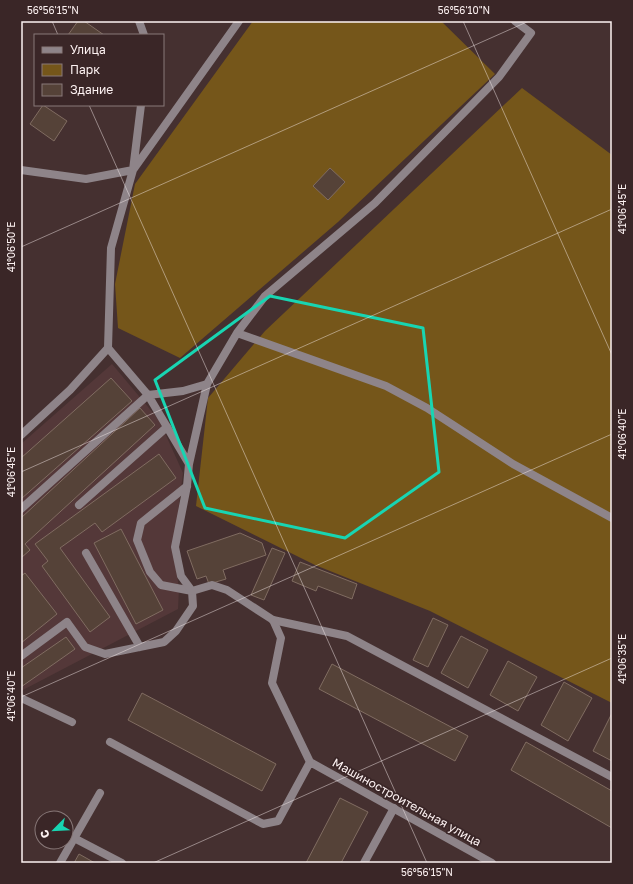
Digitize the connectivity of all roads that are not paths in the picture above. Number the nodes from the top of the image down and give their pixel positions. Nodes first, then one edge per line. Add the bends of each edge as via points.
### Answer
1 (139, 21) edge
2 (239, 21) edge
3 (515, 21) edge
4 (144, 34) edge
5 (140, 106) edge
6 (21, 170) edge
7 (133, 170) junction
8 (237, 333) junction
9 (108, 348) junction
10 (207, 384) junction
11 (148, 396) junction
12 (167, 427) junction
13 (21, 435) edge
14 (189, 464) junction
15 (187, 486) junction
16 (79, 505) dead end
17 (21, 509) edge
18 (612, 518) edge
19 (86, 553) dead end
20 (192, 591) junction
21 (273, 620) junction
22 (140, 647) junction
23 (21, 656) edge
24 (21, 698) edge
25 (72, 722) dead end
26 (110, 742) dead end
27 (310, 762) junction
28 (612, 776) edge
29 (100, 793) dead end
30 (394, 808) junction
31 (74, 838) joint
32 (67, 850) edge
33 (60, 863) edge
34 (122, 863) edge
35 (364, 863) edge
36 (492, 863) edge

1 - 4 street
2 - 7 street
3 - 8 street via 531,33 498,77 374,203 265,296
5 - 7 street
6 - 7 street via 86,179
7 - 9 street via 111,248
8 - 10 street
8 - 18 street via 386,386 427,408 513,464
9 - 11 street
9 - 13 street via 70,390
10 - 11 street via 183,391
10 - 14 street
11 - 12 street
11 - 17 street
12 - 14 street
12 - 16 street
14 - 15 street
15 - 20 street via 175,547 181,576
15 - 20 street via 141,523 137,540 150,572 161,585
19 - 22 street
20 - 21 street via 212,585 227,590
20 - 22 street via 193,606 176,632 164,642
21 - 27 street via 281,638 272,683
21 - 28 street via 347,636
22 - 23 street via 105,654 85,647 67,622
24 - 25 street
26 - 27 street via 263,824 278,821
27 - 30 street, Машиностроительная улица
29 - 31 street
30 - 35 street
30 - 36 street, Машиностроительная улица
31 - 34 street
32 - 33 street

